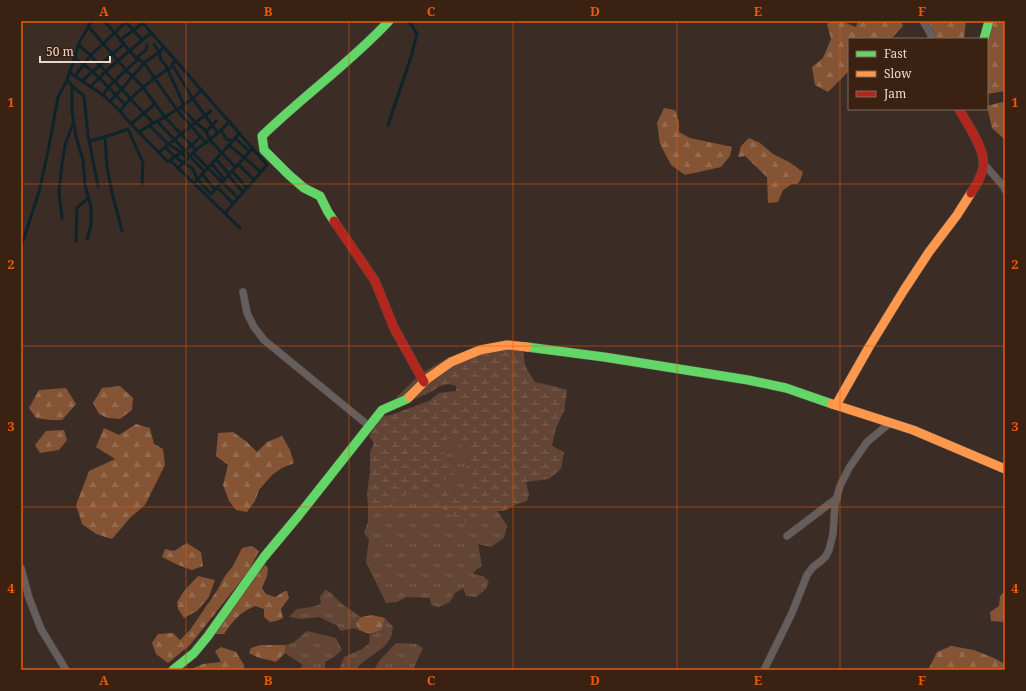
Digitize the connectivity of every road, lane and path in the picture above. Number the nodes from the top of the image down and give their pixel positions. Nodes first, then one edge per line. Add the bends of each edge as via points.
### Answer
1 (389, 21) edge
2 (923, 21) edge
3 (989, 21) edge
4 (932, 38) edge
5 (984, 38) edge
6 (959, 110) edge
7 (984, 164) junction
8 (1005, 190) edge
9 (243, 292) dead end
10 (424, 382) junction
11 (836, 405) junction
12 (891, 422) junction
13 (369, 426) junction
14 (1005, 469) edge
15 (837, 498) junction
16 (787, 536) dead end
17 (21, 568) edge
18 (66, 670) edge
19 (173, 670) edge
20 (764, 670) edge

1 - 10 street via 332,76 274,123 262,136 264,150 304,188 320,196 375,281 394,328
2 - 4 street
3 - 5 street
6 - 7 street via 982,151
7 - 8 street
7 - 11 street via 973,190 890,311
9 - 13 street via 254,327 264,340
10 - 11 street via 451,362 480,350 507,345 565,351 748,380 786,388
10 - 13 street via 407,399 382,410
11 - 12 street
12 - 14 street
12 - 15 street via 867,442 849,468
13 - 19 street via 264,557 208,636 194,653
15 - 16 street
15 - 20 street via 829,550 807,575 792,613
17 - 18 street via 41,629

